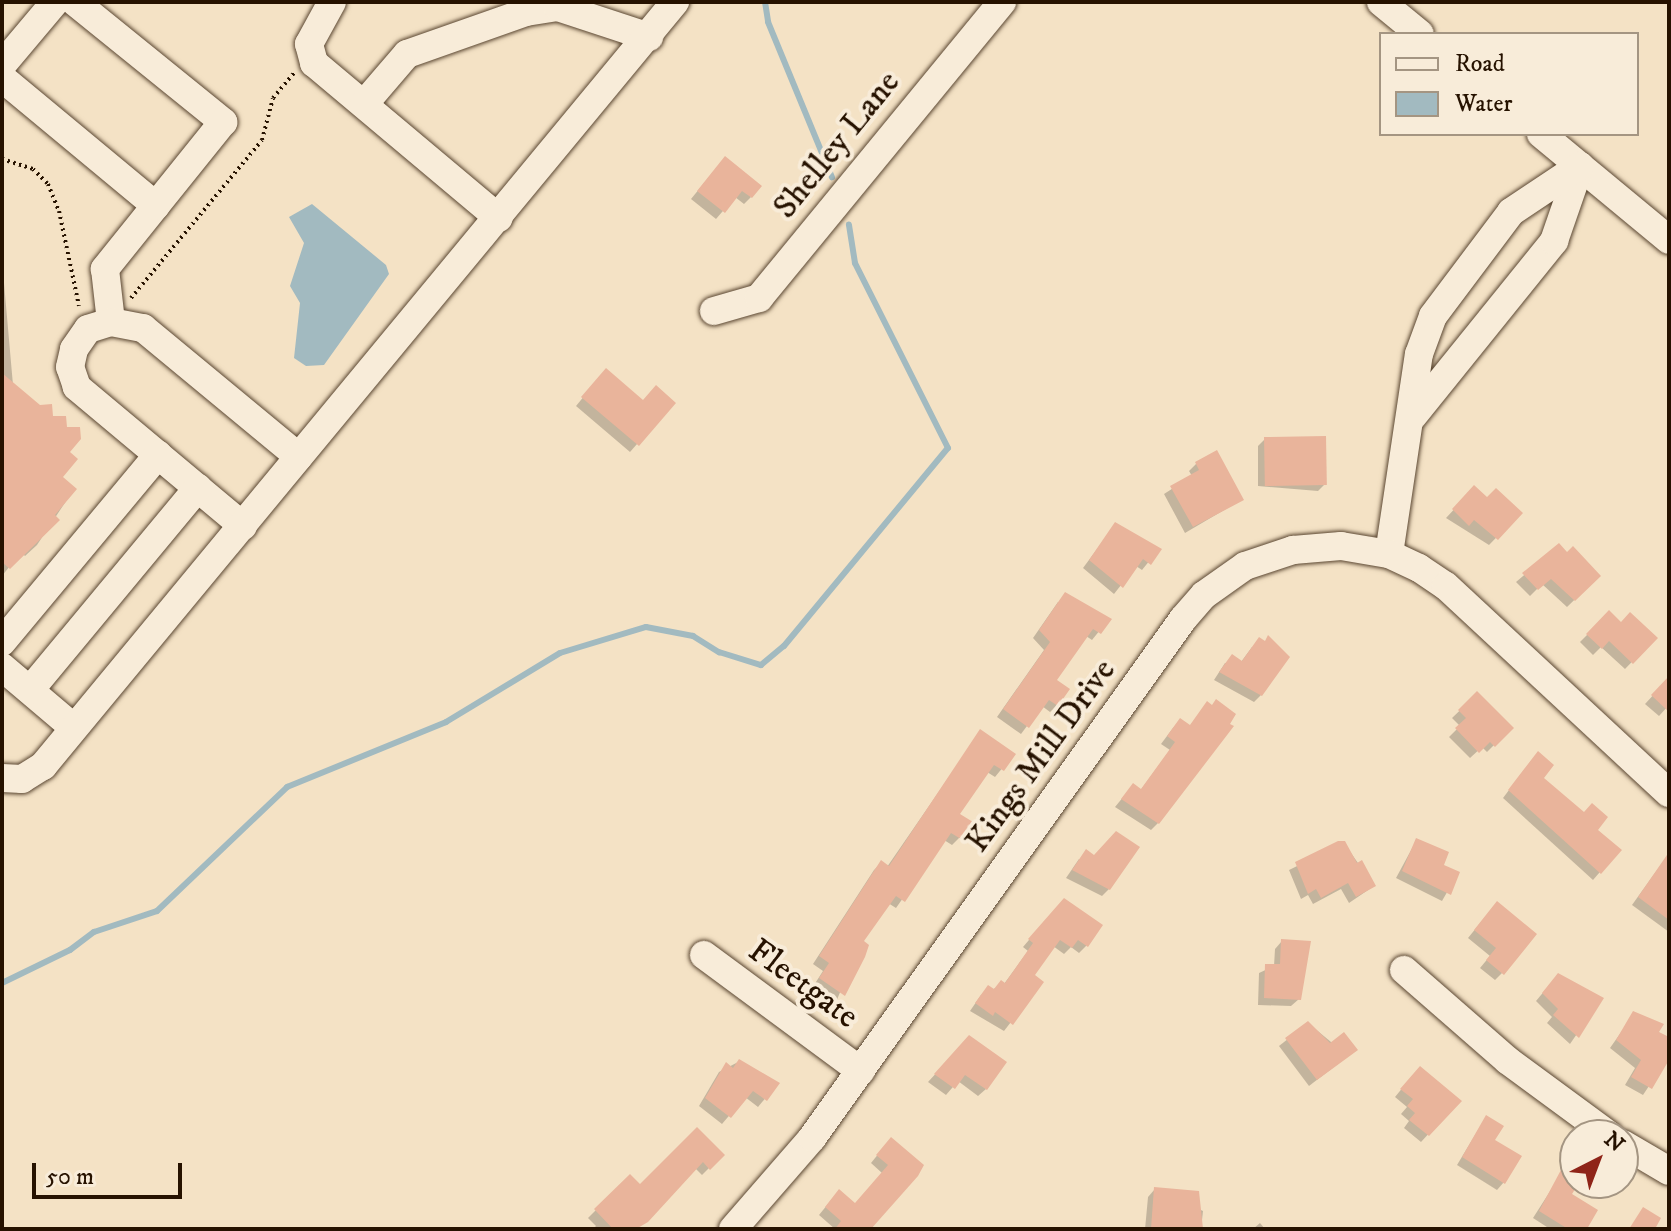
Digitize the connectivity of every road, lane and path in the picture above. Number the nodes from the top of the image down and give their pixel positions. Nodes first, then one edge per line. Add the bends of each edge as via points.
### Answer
1 (55, 2) edge
2 (75, 2) edge
3 (332, 2) edge
4 (675, 2) edge
5 (1002, 2) edge
6 (1381, 2) edge
7 (1418, 32) edge
8 (649, 37) junction
9 (2, 65) edge
10 (2, 78) edge
11 (364, 104) junction
12 (1543, 136) edge
13 (1580, 166) junction
14 (156, 206) junction
15 (499, 218) junction
16 (1669, 240) edge
17 (714, 311) dead end
18 (111, 322) junction
19 (1413, 416) junction
20 (158, 455) junction
21 (299, 457) junction
22 (198, 488) junction
23 (243, 526) junction
24 (1389, 554) junction
25 (2, 642) edge
26 (2, 667) edge
27 (30, 690) junction
28 (74, 728) junction
29 (2, 778) edge
30 (1669, 793) edge
31 (704, 955) dead end
32 (1404, 970) dead end
33 (861, 1071) junction
34 (1587, 1119) edge
35 (1639, 1153) edge
36 (1669, 1171) edge
37 (733, 1229) edge

1 - 9 street
2 - 14 street via 223,122
3 - 11 street via 309,44 314,63
4 - 8 street
5 - 17 street, Shelley Lane via 759,298
6 - 7 street
8 - 11 street via 558,7 526,12 407,54
8 - 15 street
10 - 14 street
11 - 15 street
12 - 13 street
13 - 16 street
13 - 19 street via 1554,241
13 - 19 street via 1511,212 1433,316 1419,354
14 - 18 street via 105,269
15 - 21 street
18 - 20 street via 88,329 74,349 70,367 77,387
18 - 21 street via 143,328
19 - 24 street
20 - 22 street
20 - 25 street
21 - 23 street
22 - 23 street
22 - 27 street
23 - 28 street
24 - 30 street, Kings Mill Drive via 1446,586
24 - 33 street, Kings Mill Drive via 1341,546 1293,550 1245,566 1204,595
26 - 27 street
27 - 28 street
28 - 29 street via 33,774
31 - 33 street, Fleetgate
32 - 34 street via 1507,1060
33 - 37 street, Kings Mill Drive via 812,1138
35 - 36 street

